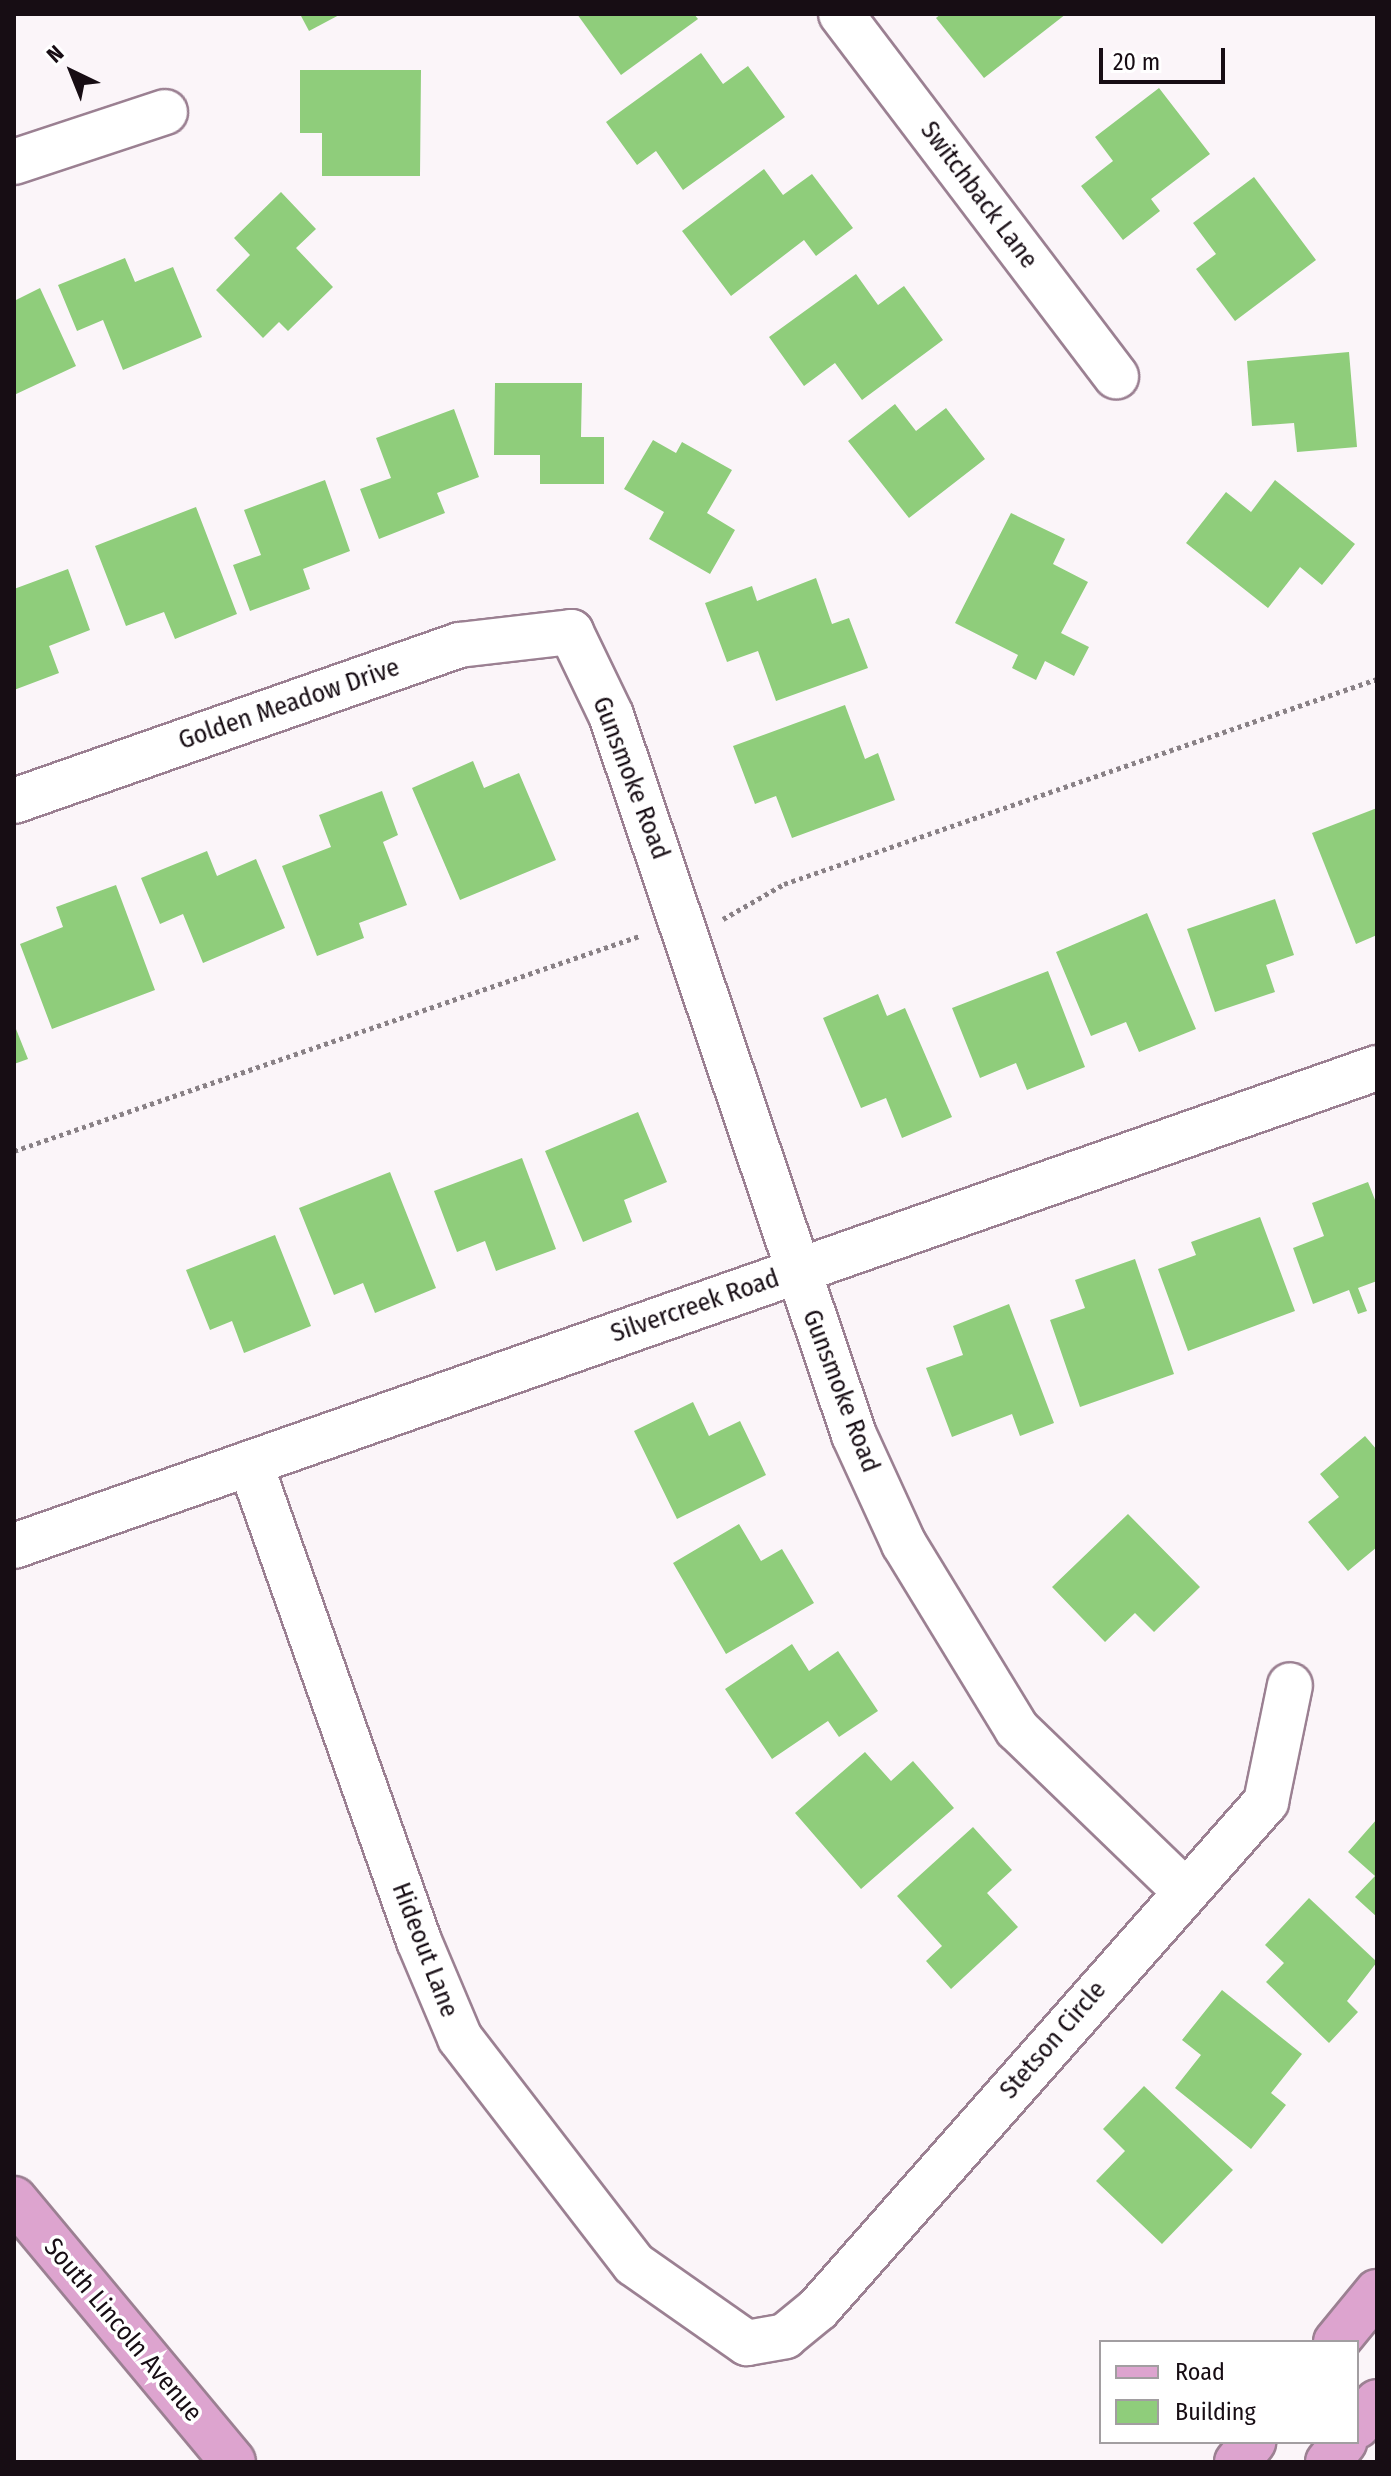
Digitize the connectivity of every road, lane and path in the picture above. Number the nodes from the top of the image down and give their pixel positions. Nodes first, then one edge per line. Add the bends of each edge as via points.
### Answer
1 (841, 14) edge
2 (165, 112) dead end
3 (14, 162) edge
4 (1116, 376) dead end
5 (571, 632) joint
6 (1377, 679) edge
7 (14, 801) edge
8 (715, 921) dead end
9 (644, 934) dead end
10 (1377, 1068) edge
11 (14, 1151) edge
12 (797, 1270) junction
13 (250, 1463) junction
14 (14, 1546) edge
15 (1290, 1685) dead end
16 (1184, 1890) junction
17 (14, 2199) edge
18 (1377, 2292) edge
19 (1338, 2340) edge
20 (747, 2343) joint
21 (1377, 2402) edge
22 (1359, 2424) edge
23 (1251, 2444) edge
24 (1342, 2444) edge
25 (233, 2462) edge
26 (1237, 2462) edge
27 (1328, 2462) edge

1 - 4 street, Switchback Lane
2 - 3 street
5 - 7 street, Golden Meadow Drive via 459,645
5 - 12 street, Gunsmoke Road via 626,758
6 - 8 path via 784,884 749,910
9 - 11 path
10 - 12 street, Silvercreek Road
12 - 13 street, Silvercreek Road
12 - 16 street, Gunsmoke Road via 854,1435 904,1544 962,1643 1017,1729
13 - 14 street, Silvercreek Road
13 - 20 street, Hideout Lane via 419,1941 460,2038 634,2264
15 - 16 street, Stetson Circle via 1266,1802
16 - 20 street, Stetson Circle via 818,2309 785,2336
17 - 25 main road, South Lincoln Avenue
18 - 19 main road
21 - 22 main road
23 - 26 main road
24 - 27 main road

